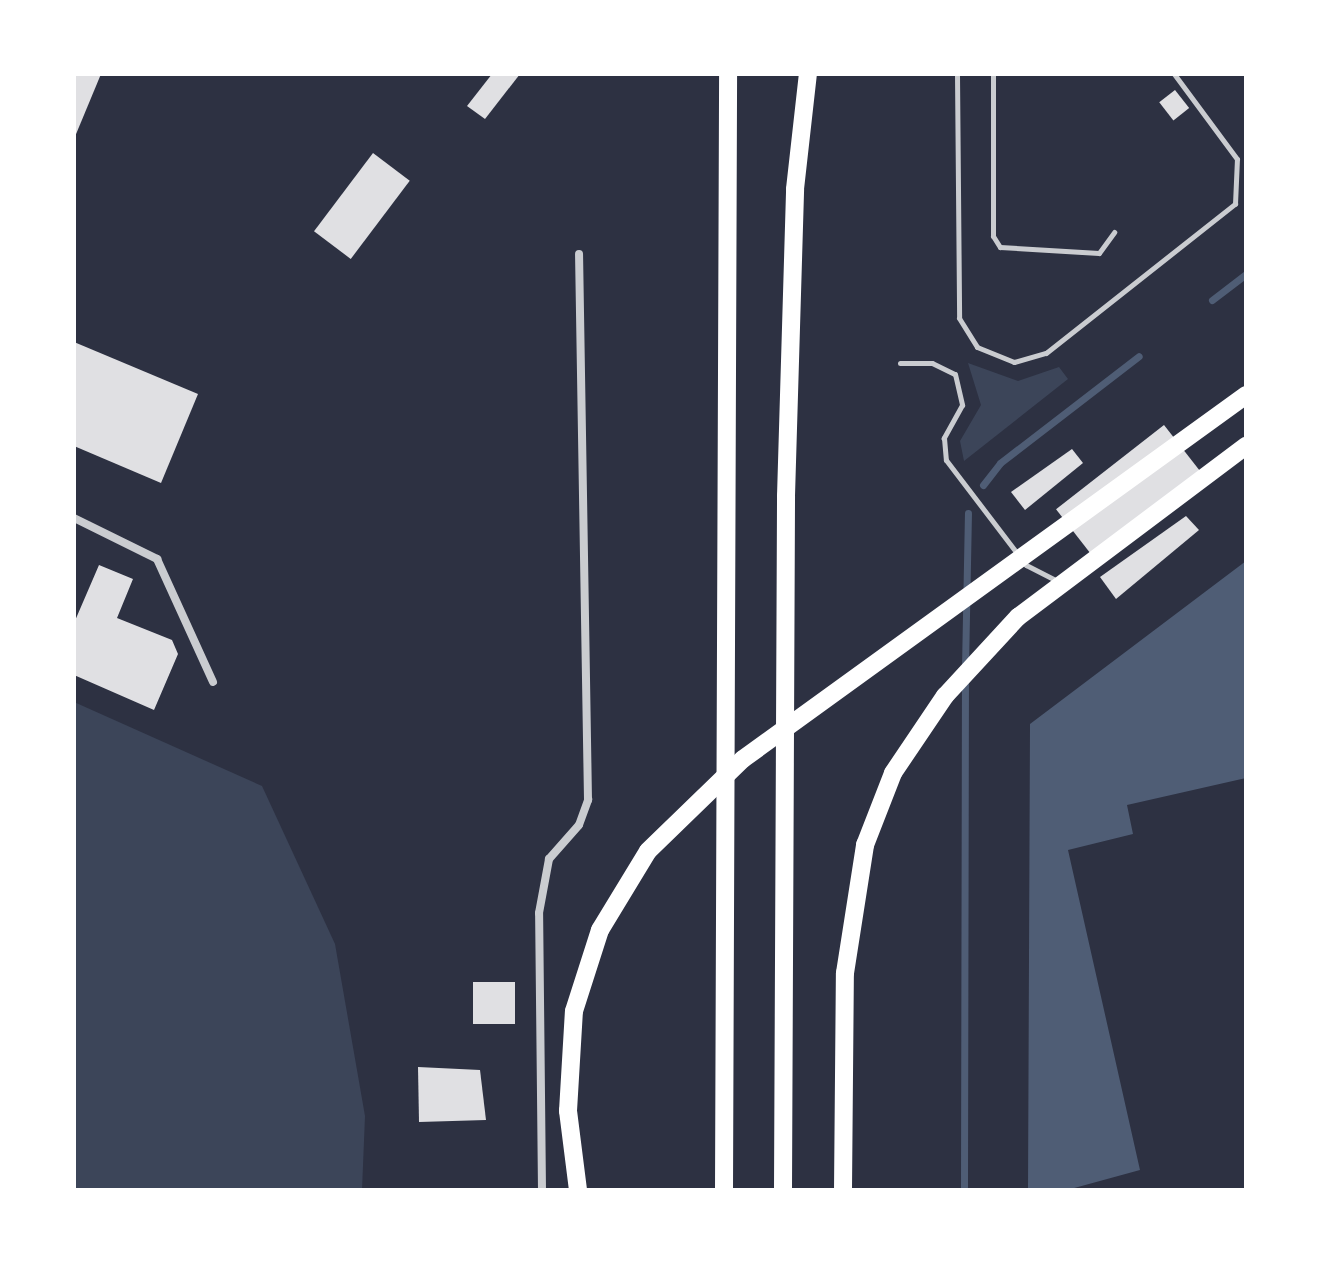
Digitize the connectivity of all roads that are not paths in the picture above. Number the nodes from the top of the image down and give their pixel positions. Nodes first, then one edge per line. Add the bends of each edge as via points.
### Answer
1 (728, 74) edge
2 (808, 74) edge
3 (957, 74) edge
4 (993, 74) edge
5 (1174, 74) edge
6 (1114, 232) dead end
7 (579, 254) dead end
8 (900, 363) dead end
9 (1246, 395) edge
10 (1246, 446) edge
11 (74, 518) edge
12 (1055, 580) dead end
13 (213, 682) dead end
14 (542, 1190) edge
15 (578, 1190) edge
16 (724, 1190) edge
17 (783, 1190) edge
18 (843, 1190) edge

1 - 16 highway
2 - 17 highway via 795,189 786,496
3 - 5 lane via 959,318 977,347 1014,362 1046,353 1235,204 1237,159
4 - 6 lane via 993,236 1000,247 1099,253
7 - 14 street via 588,800 579,825 549,859 539,913
8 - 12 lane via 932,363 955,374 962,405 944,438 946,460 1026,565
9 - 15 highway via 743,759 671,825 627,878 589,957 568,1044 568,1111
10 - 18 highway via 1067,578 971,664 893,773 857,885 845,973
11 - 13 street via 157,559

